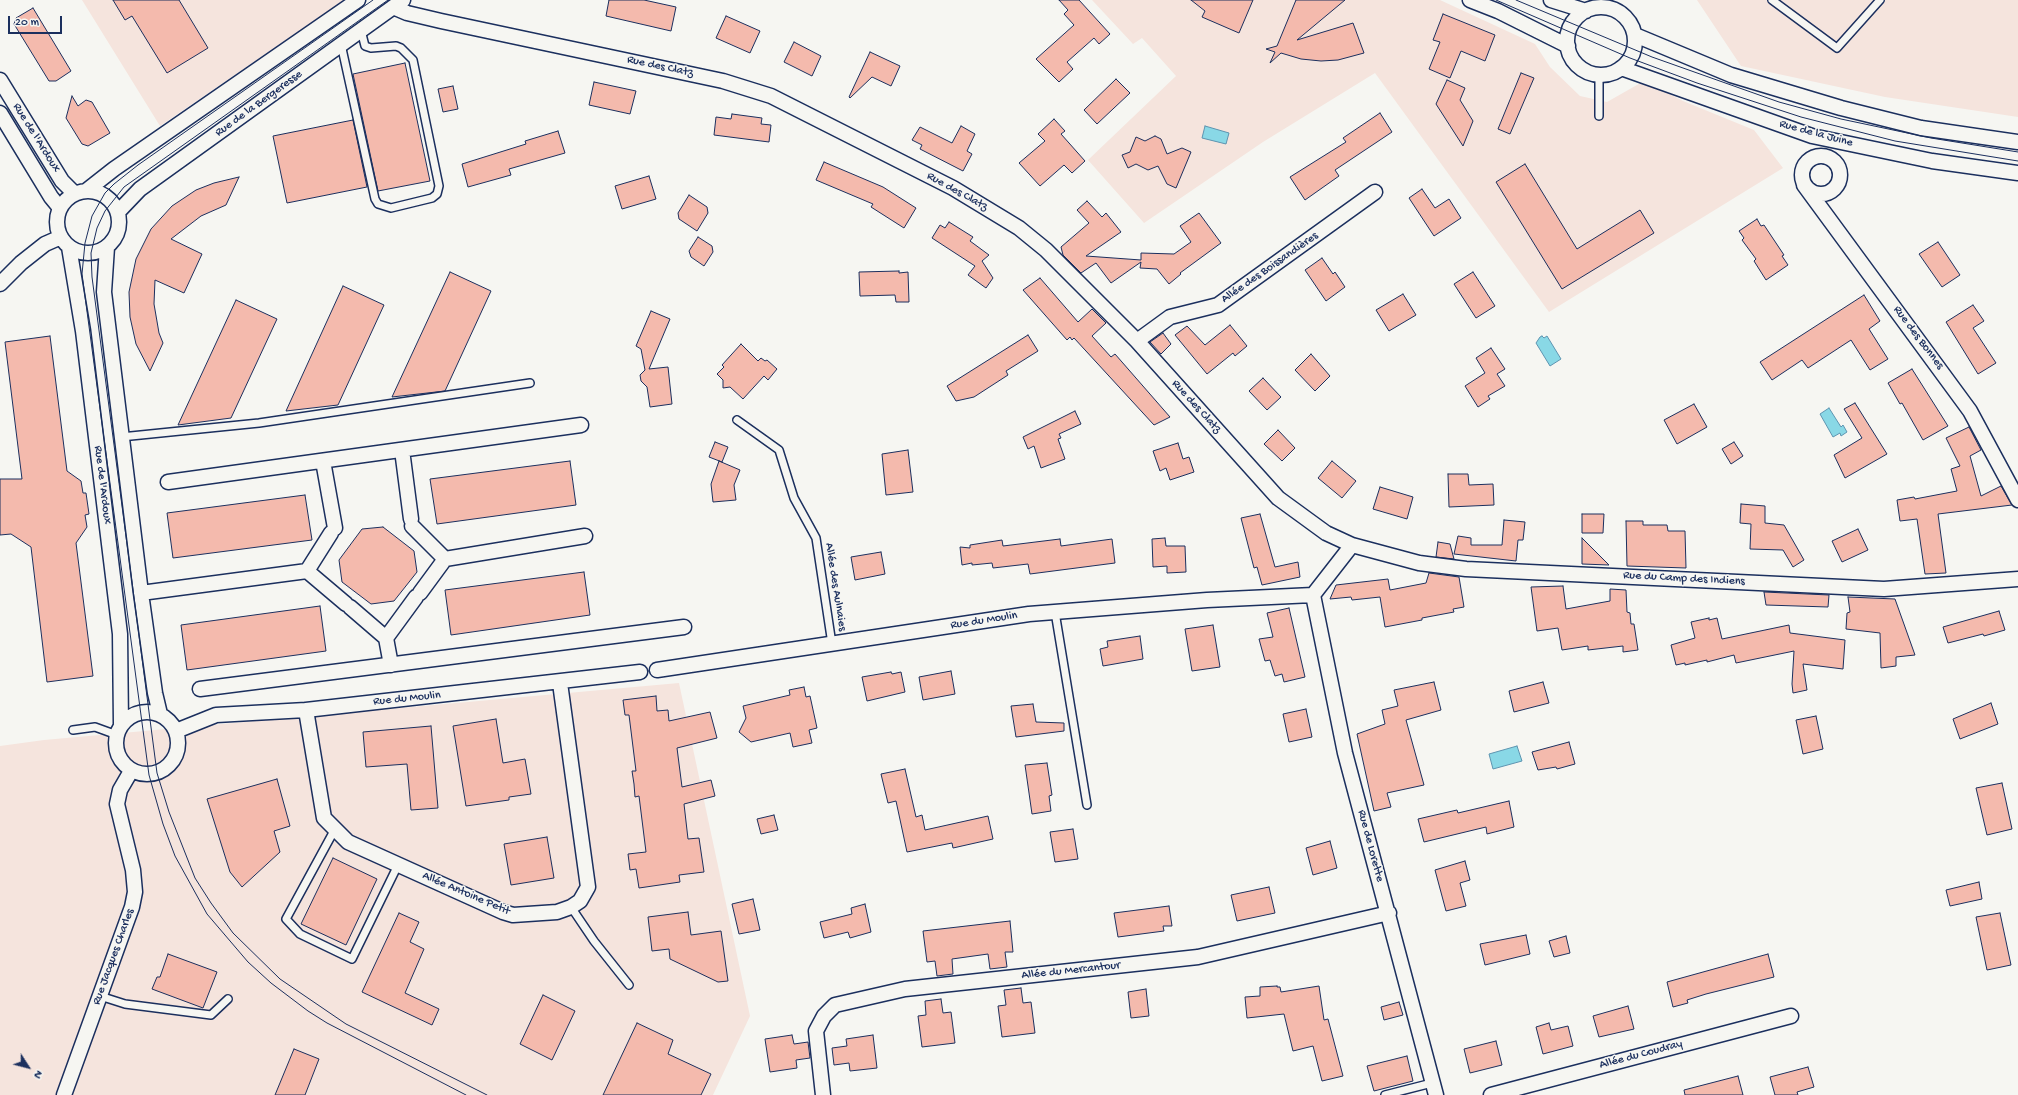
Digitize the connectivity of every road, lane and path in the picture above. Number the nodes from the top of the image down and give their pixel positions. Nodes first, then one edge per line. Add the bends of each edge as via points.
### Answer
1 (358, 0) edge
2 (1470, 0) edge
3 (1551, 0) edge
4 (1772, 0) edge
5 (1880, 0) edge
6 (398, 4) edge
7 (1616, 5) edge
8 (1586, 11) junction
9 (361, 30) junction
10 (1635, 35) junction
11 (341, 44) junction
12 (1568, 46) junction
13 (1621, 68) junction
14 (1599, 75) junction
15 (0, 80) edge
16 (0, 113) edge
17 (1599, 116) dead end
18 (2018, 142) edge
19 (2018, 173) edge
20 (1804, 185) dead end
21 (80, 192) junction
22 (1375, 192) dead end
23 (60, 208) junction
24 (118, 212) junction
25 (65, 242) junction
26 (107, 247) junction
27 (0, 284) edge
28 (1137, 342) junction
29 (530, 383) dead end
30 (737, 420) dead end
31 (581, 425) dead end
32 (121, 437) junction
33 (402, 450) junction
34 (323, 461) junction
35 (168, 482) dead end
36 (2018, 500) edge
37 (585, 536) dead end
38 (1352, 545) junction
39 (445, 559) junction
40 (307, 571) junction
41 (2018, 579) edge
42 (141, 593) junction
43 (1313, 595) junction
44 (1055, 612) junction
45 (684, 627) dead end
46 (386, 638) junction
47 (832, 644) junction
48 (391, 665) junction
49 (657, 670) dead end
50 (640, 672) dead end
51 (560, 683) junction
52 (200, 689) dead end
53 (306, 710) junction
54 (160, 714) junction
55 (73, 730) dead end
56 (119, 730) junction
57 (176, 731) junction
58 (131, 771) junction
59 (1087, 805) dead end
60 (335, 829) junction
61 (398, 865) junction
62 (571, 907) junction
63 (1388, 913) junction
64 (628, 985) dead end
65 (100, 996) junction
66 (228, 999) dead end
67 (1791, 1016) dead end
68 (1434, 1089) edge
69 (820, 1091) edge
70 (64, 1095) edge
71 (1385, 1095) edge
72 (1490, 1095) edge

1 - 21 street
2 - 12 street via 1498,10
3 - 8 street
4 - 5 lane via 1836,48
6 - 9 street, Rue de la Bergeresse
6 - 28 street, Rue des Clatz via 407,13 723,81 771,96 953,188 1019,228 1046,250
7 - 8 street
7 - 10 street
8 - 12 street via 1572,24 1567,39
9 - 11 street, Rue de la Bergeresse
9 - 11 lane via 365,46 396,46 413,60 439,186 437,194 432,198 391,208 378,204 374,199
10 - 13 street via 1634,49
10 - 18 street via 1731,76 1841,108 1920,128
11 - 24 street, Rue de la Bergeresse via 140,189
12 - 14 street via 1571,57 1578,66
13 - 14 street
13 - 19 street, Rue de la Juine via 1812,136 1932,160
14 - 17 lane
15 - 21 street, Rue de l'Ardoux via 62,181
16 - 23 street, Rue de l'Ardoux via 50,197
20 - 36 street, Rue des Bonnes via 1966,404
21 - 23 street via 66,200
21 - 24 street via 93,191 105,195
22 - 28 street, Allée des Boissandières via 1218,305 1170,317
23 - 25 street via 58,227
24 - 26 street via 118,231
25 - 26 street via 86,253 97,252
25 - 27 street via 45,244
25 - 56 street, Rue de l'Ardoux via 83,331 120,634
26 - 32 street, Rue de l'Ardoux via 104,292
28 - 38 street, Rue des Clatz via 1278,498 1326,533
29 - 32 lane via 259,423
30 - 47 lane, Allée des Aulnaies via 779,450 794,498 816,538
31 - 33 street
32 - 42 street, Rue de l'Ardoux
33 - 34 street
33 - 39 street via 411,522
34 - 35 street
34 - 40 street via 333,530
37 - 39 street
38 - 41 street, Rue du Camp des Indiens via 1419,563 1466,569 1884,589
38 - 43 street
39 - 46 street
40 - 42 street
40 - 46 street
42 - 54 street, Rue de l'Ardoux via 154,692
43 - 44 street, Rue du Moulin
43 - 63 street, Rue de Lorette via 1345,753
44 - 47 street, Rue du Moulin
44 - 59 lane
45 - 48 street
46 - 48 street
47 - 49 street, Rue du Moulin
48 - 52 street
50 - 51 street, Rue du Moulin
51 - 53 street, Rue du Moulin
51 - 62 street via 588,887 580,901
53 - 57 street, Rue du Moulin via 216,716
53 - 60 street, Allée Antoine Petit via 324,818
54 - 56 street via 141,712 127,719
54 - 57 street
55 - 56 lane
56 - 58 street via 116,751
57 - 58 street via 178,751 166,768 149,775
58 - 65 street, Rue Jacques Charles via 120,790 117,804 134,870 135,892 128,921
60 - 61 street, Allée Antoine Petit via 348,842
60 - 61 lane via 286,919 300,934 352,958
61 - 62 street, Allée Antoine Petit via 513,915 557,912
62 - 64 lane
63 - 68 street, Rue de Lorette
63 - 69 street, Allée du Mercantour via 1198,957 905,989 835,1005 824,1016 816,1031
65 - 66 lane via 125,1004 211,1015
65 - 70 street, Rue Jacques Charles
67 - 72 street, Allée du Coudray
68 - 71 lane

